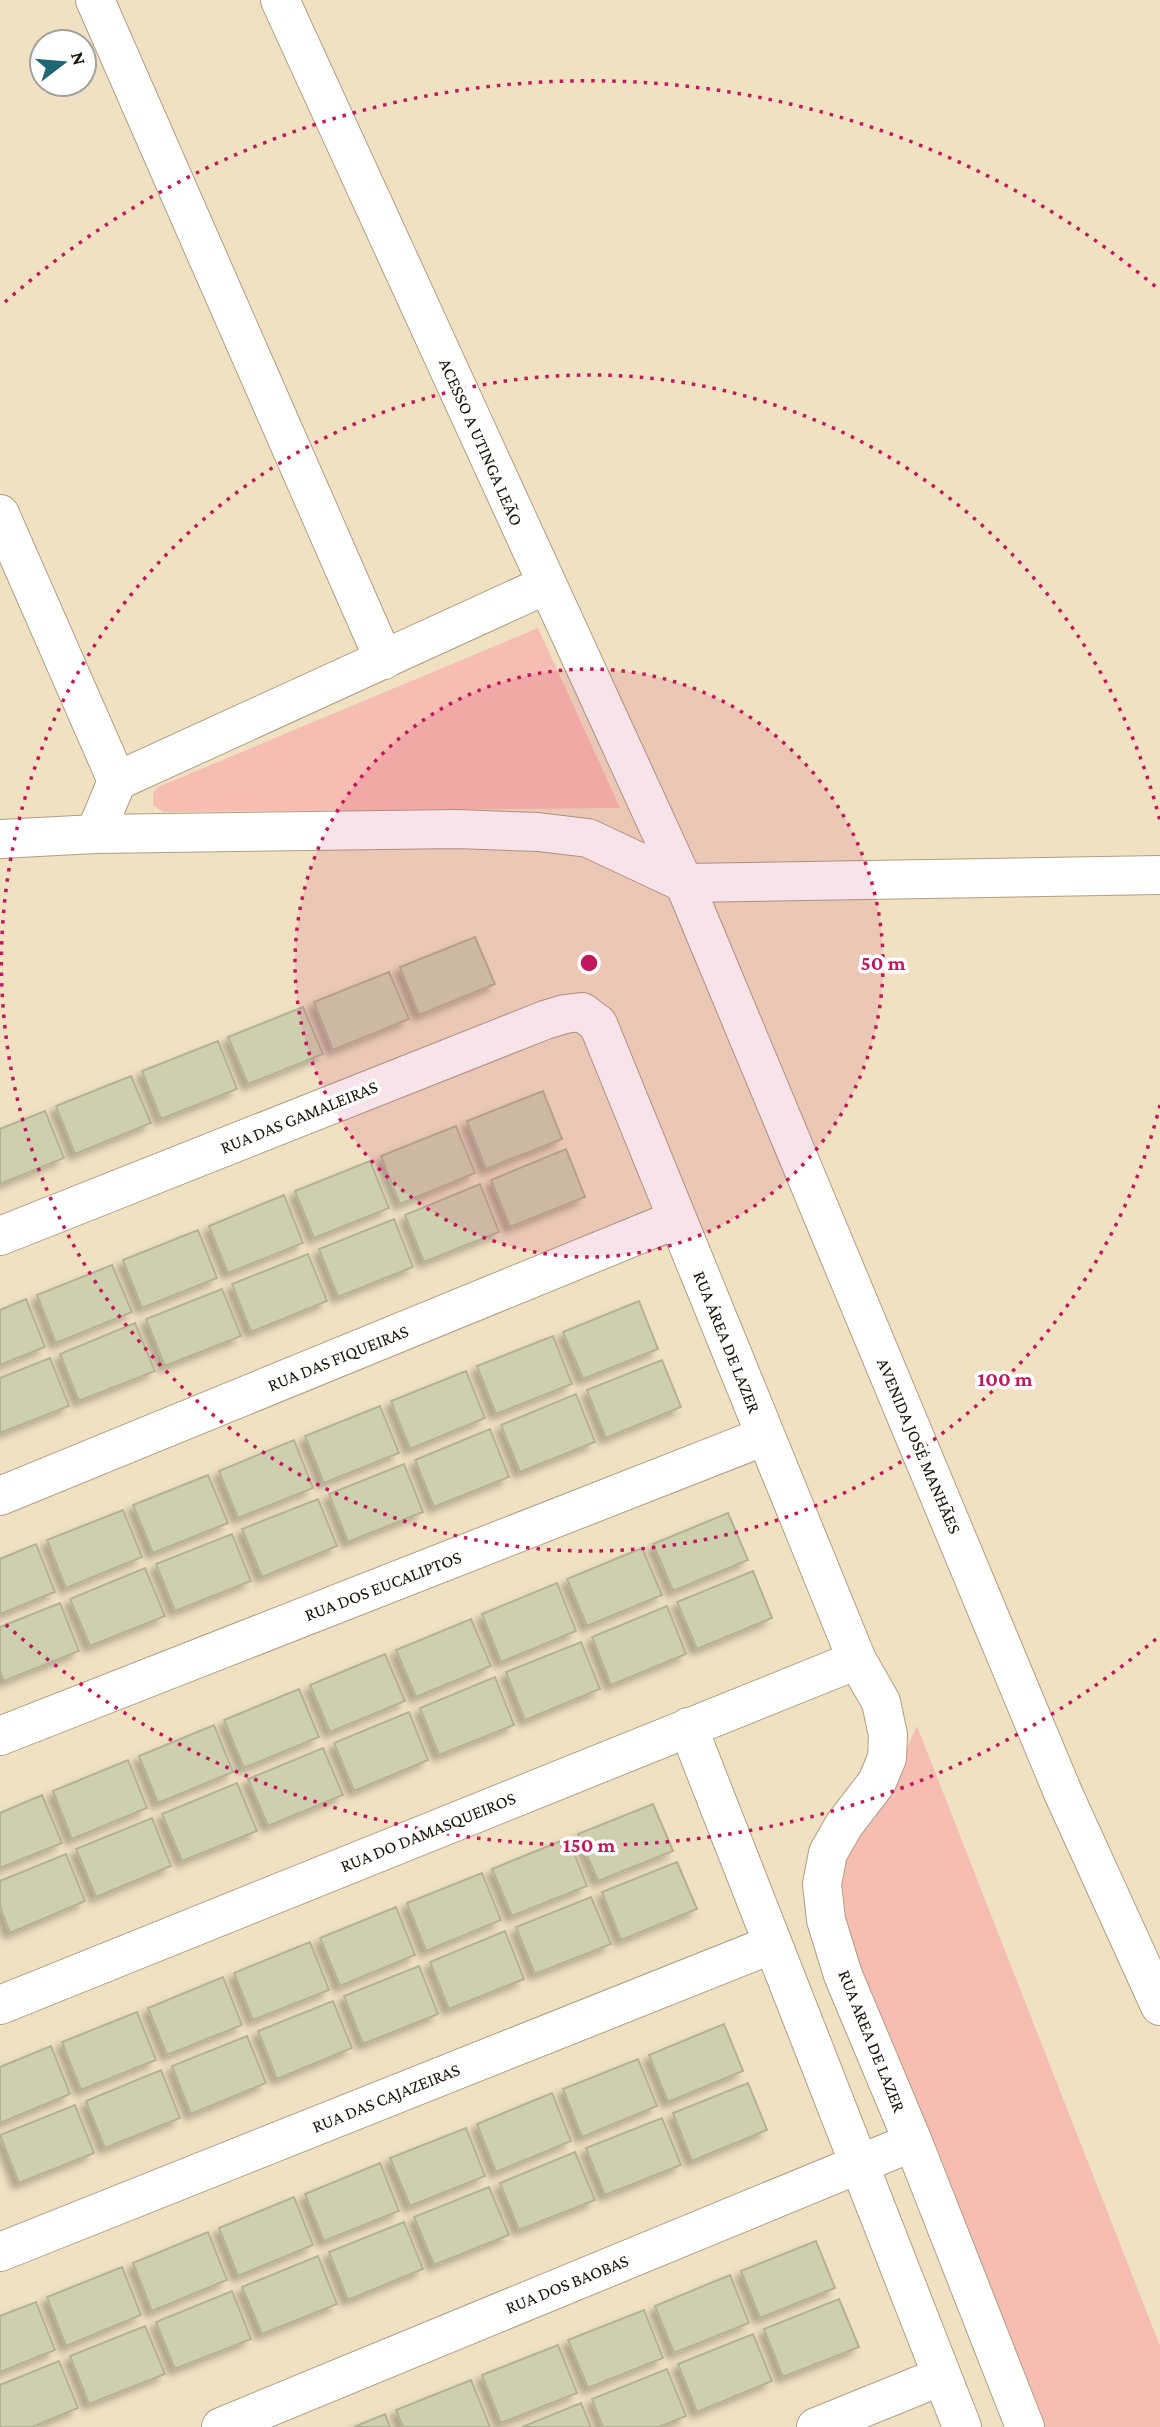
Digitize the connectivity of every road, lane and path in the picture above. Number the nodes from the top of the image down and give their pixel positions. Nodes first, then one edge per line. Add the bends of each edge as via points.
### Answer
1 (94, 0) edge
2 (280, 0) edge
3 (0, 514) edge
4 (546, 585) junction
5 (384, 660) junction
6 (117, 781) junction
7 (95, 834) junction
8 (0, 839) edge
9 (1160, 875) edge
10 (684, 883) junction
11 (598, 1024) joint
12 (677, 1219) junction
13 (0, 1236) edge
14 (765, 1436) junction
15 (0, 1496) edge
16 (857, 1660) junction
17 (688, 1727) junction
18 (0, 1736) edge
19 (773, 1944) junction
20 (0, 2005) edge
21 (1160, 2007) edge
22 (913, 2142) junction
23 (858, 2164) junction
24 (0, 2252) edge
25 (942, 2376) junction
26 (221, 2427) edge
27 (816, 2427) edge
28 (962, 2427) edge
29 (1025, 2427) edge

1 - 5 street
2 - 4 street, ACESSO A UTINGA LEÃO
3 - 6 street
4 - 5 street
4 - 10 street, ACESSO A UTINGA LEÃO
5 - 6 street
6 - 7 street
7 - 8 street
7 - 10 street via 538,832 588,838
9 - 10 street
10 - 21 street, AVENIDA JOSÉ MANHÃES via 1059,1782
11 - 12 street, RUA ÁREA DE LAZER
11 - 13 street, RUA DAS GAMALEIRAS via 582,1012 545,1020
12 - 14 street, RUA ÁREA DE LAZER
12 - 15 street, RUA DAS FIQUEIRAS
14 - 16 street, RUA ÁREA DE LAZER
14 - 18 street, RUA DOS EUCALIPTOS
16 - 17 street, RUA DO DAMASQUEIROS
16 - 22 street, RUA AREA DE LAZER via 881,1702 887,1758 877,1783 828,1853 822,1884 826,1920
17 - 19 street
17 - 20 street, RUA DO DAMASQUEIROS
19 - 23 street
19 - 24 street, RUA DAS CAJAZEIRAS
22 - 23 street, RUA DOS BAOBAS
22 - 29 street, RUA AREA DE LAZER
23 - 25 street
23 - 26 street, RUA DOS BAOBAS
25 - 27 street
25 - 28 street

